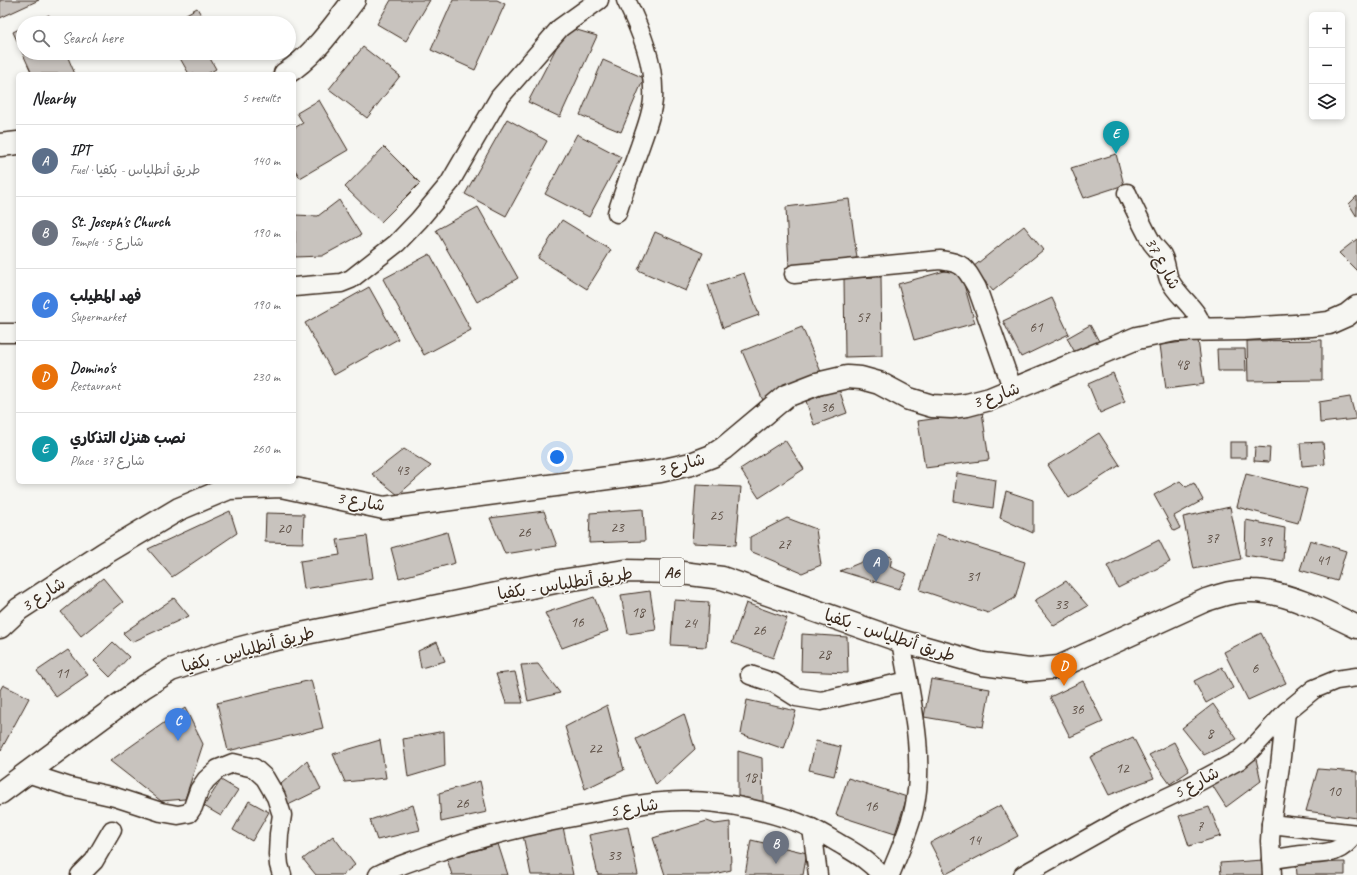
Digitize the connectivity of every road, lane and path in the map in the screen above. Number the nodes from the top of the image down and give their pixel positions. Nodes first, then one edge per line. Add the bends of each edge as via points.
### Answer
1 (354, 0) edge
2 (599, 0) edge
3 (626, 0) edge
4 (288, 72) edge
5 (16, 143) edge
6 (0, 145) edge
7 (1127, 193) dead end
8 (617, 213) dead end
9 (794, 274) dead end
10 (296, 288) edge
11 (1357, 307) edge
12 (1202, 330) junction
13 (0, 333) edge
14 (16, 333) edge
15 (1013, 390) junction
16 (0, 627) edge
17 (1357, 627) edge
18 (901, 641) junction
19 (750, 675) dead end
20 (1357, 678) edge
21 (908, 681) junction
22 (1286, 712) junction
23 (27, 773) junction
24 (0, 793) edge
25 (1270, 824) junction
26 (812, 828) junction
27 (112, 830) dead end
28 (1356, 834) edge
29 (1272, 867) edge
30 (80, 875) edge
31 (282, 875) edge
32 (378, 875) edge
33 (818, 875) edge
34 (881, 875) edge
35 (890, 875) edge
36 (1023, 875) edge

1 - 4 main road via 300,65
2 - 10 street via 560,28 500,98 449,184 397,243 346,281
3 - 8 street via 645,45 653,79 653,100 650,119
5 - 6 main road
7 - 12 street, شارع 37 via 1146,232 1162,256 1169,279 1202,322
9 - 15 street via 940,260 959,264 977,288
11 - 12 main road, شارع 3 via 1329,323
12 - 15 main road, شارع 3 via 1175,330 1137,338
13 - 14 street
15 - 16 main road, شارع 3 via 967,405 932,406 909,399 879,383 847,377 786,396 724,448 712,456 684,466 384,508 282,486 229,488 179,509 105,553 18,609
17 - 18 main road, طريق أنطلياس - بكفيا / A6 via 1284,596 1252,590 1229,592 1206,600 1059,666 1029,670 983,664
18 - 21 street
18 - 23 main road, طريق أنطلياس - بكفيا / A6 via 722,578 674,572 625,571 560,581 267,641 171,670 142,688
19 - 21 street via 774,683 796,697 821,701
20 - 22 street, شارع 5 via 1325,683
21 - 35 street via 918,755 917,794 912,816
22 - 25 street
22 - 36 street, شارع 5 via 1239,760 1128,816
23 - 24 main road, طريق أنطلياس - بكفيا / A6
23 - 31 street via 178,815 189,813 199,790 218,769 233,763 254,768 265,778 282,814 278,854
25 - 28 street
25 - 29 street
26 - 32 street, شارع 5 via 786,818 735,807 688,801 656,802 514,829 437,852
26 - 33 street
26 - 34 street, شارع 5 via 860,855
27 - 30 street via 94,861
28 - 29 street via 1343,847 1330,853

